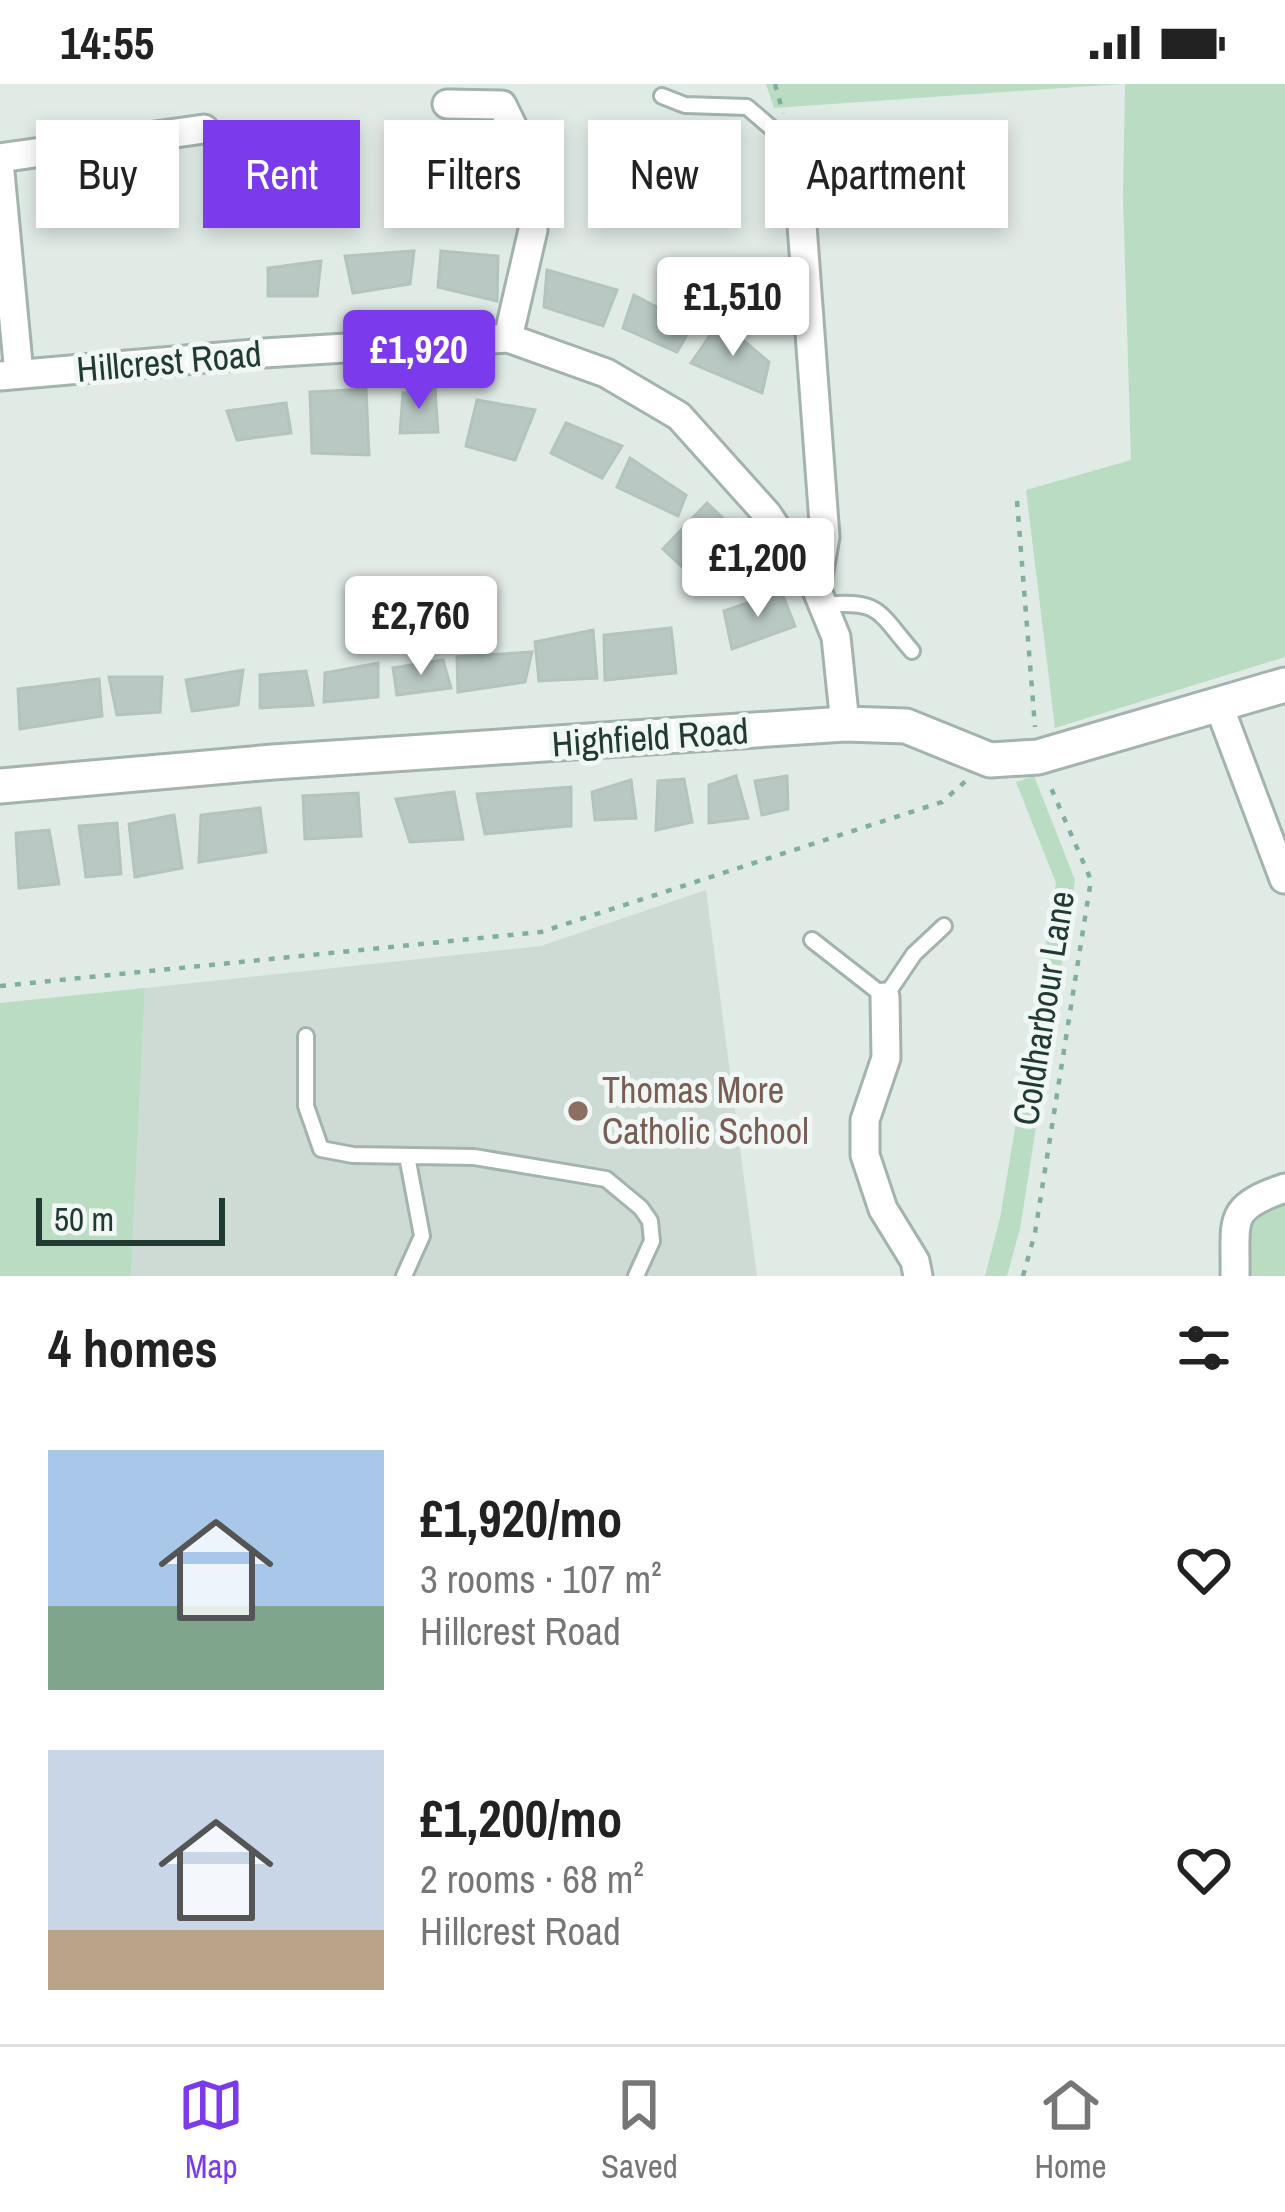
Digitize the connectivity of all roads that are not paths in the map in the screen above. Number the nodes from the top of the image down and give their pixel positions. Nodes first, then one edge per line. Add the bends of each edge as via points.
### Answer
1 (662, 96) dead end
2 (447, 104) dead end
3 (765, 122) edge
4 (203, 129) edge
5 (0, 158) edge
6 (0, 172) edge
7 (802, 228) edge
8 (508, 338) junction
9 (9, 375) edge
10 (820, 596) junction
11 (912, 651) dead end
12 (1285, 685) edge
13 (1219, 706) junction
14 (845, 724) junction
15 (0, 786) edge
16 (1284, 879) edge
17 (944, 926) dead end
18 (812, 940) dead end
19 (885, 997) junction
20 (306, 1036) dead end
21 (407, 1156) junction
22 (1285, 1188) edge
23 (404, 1276) edge
24 (636, 1276) edge
25 (918, 1276) edge
26 (1234, 1276) edge

1 - 3 lane via 685,105 746,106
2 - 8 street via 502,105 525,152 533,230
4 - 5 street
6 - 9 street
7 - 10 street via 825,537
8 - 9 street, Hillcrest Road
8 - 10 street, Hillcrest Road via 606,373 679,416 767,514
10 - 11 lane via 875,608
10 - 14 street, Hillcrest Road via 836,637
12 - 13 street, Highfield Road
13 - 14 street, Highfield Road via 1038,758 990,760 906,726
13 - 16 street
14 - 15 street, Highfield Road
17 - 19 lane
18 - 19 lane
19 - 25 street via 886,1058 865,1120 865,1156
20 - 21 lane via 306,1106 321,1149
21 - 23 lane via 422,1237
21 - 24 lane via 474,1157 606,1179 650,1221 652,1241
22 - 26 street via 1252,1199 1236,1219

